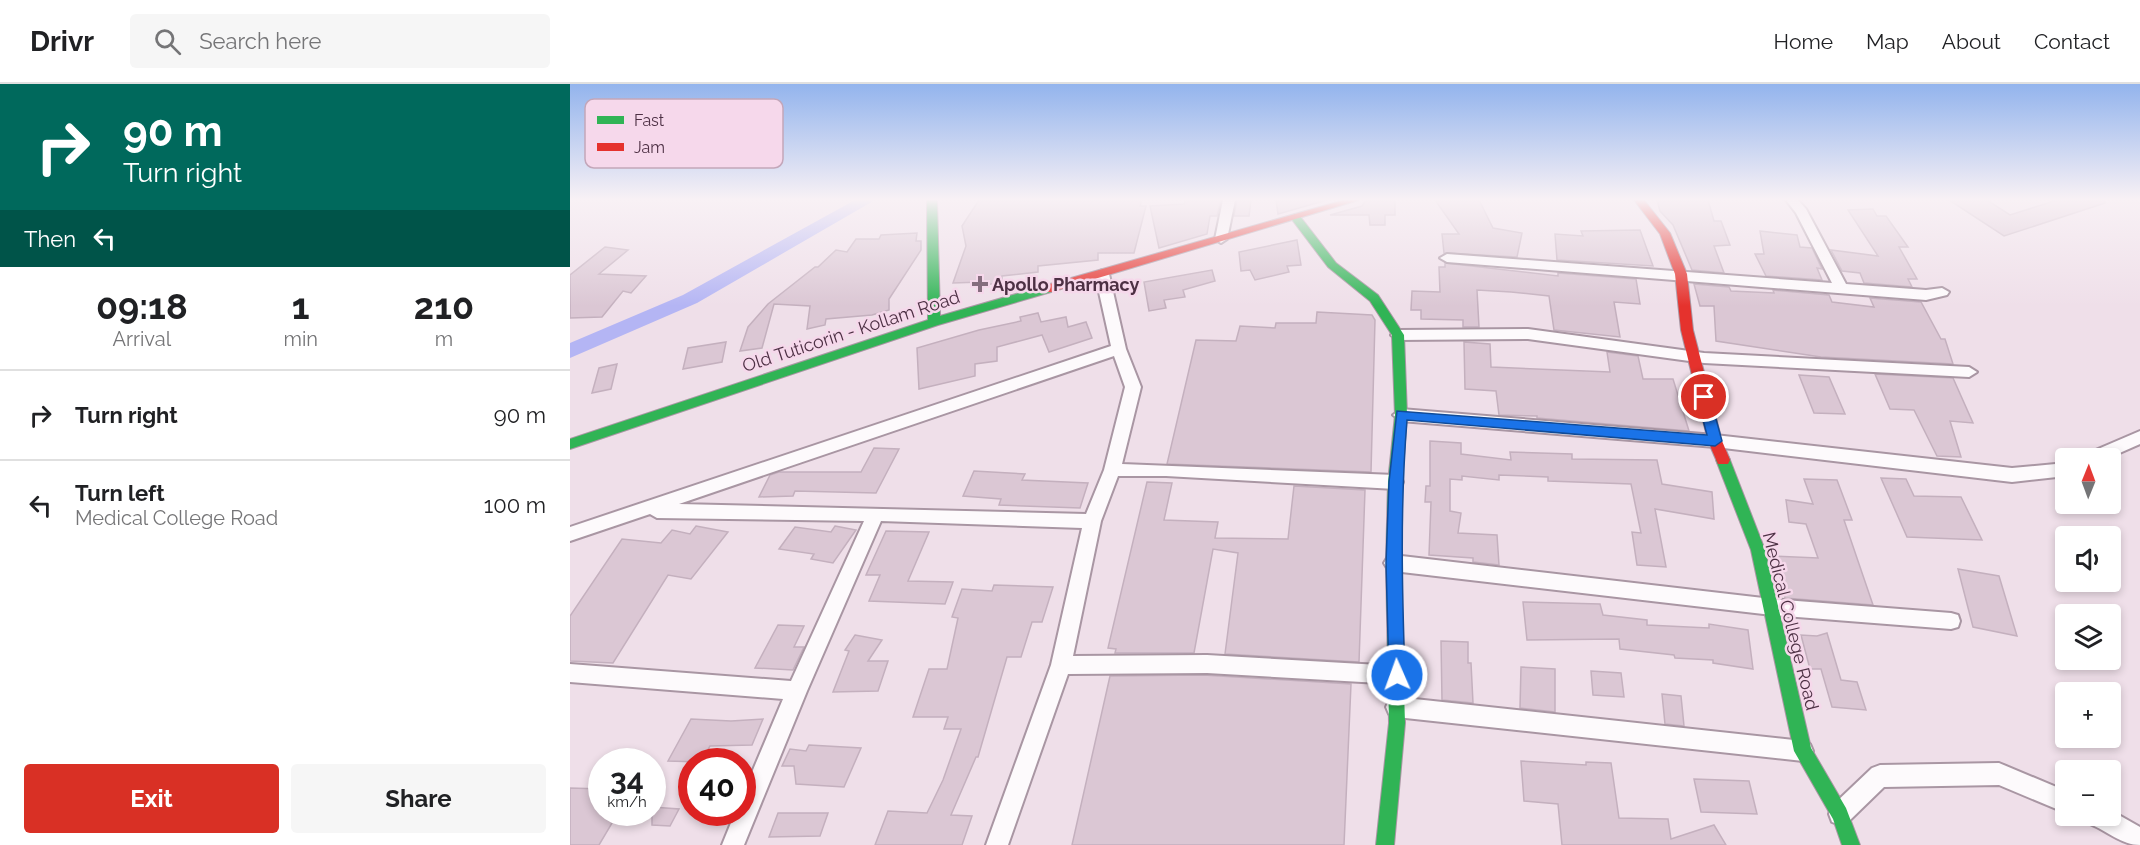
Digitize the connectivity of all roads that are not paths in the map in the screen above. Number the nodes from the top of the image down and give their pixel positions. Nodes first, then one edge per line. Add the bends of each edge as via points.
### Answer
1 (933, 236) edge
2 (1222, 236) edge
3 (1233, 236) edge
4 (1309, 236) edge
5 (1666, 236) edge
6 (1814, 236) edge
7 (1221, 239) junction
8 (1447, 258) dead end
9 (1102, 274) junction
10 (1681, 274) junction
11 (1841, 288) junction
12 (1942, 292) dead end
13 (934, 322) junction
14 (1398, 335) junction
15 (1119, 350) junction
16 (1693, 356) junction
17 (1970, 372) dead end
18 (1401, 415) junction
19 (2140, 437) edge
20 (1715, 441) junction
21 (570, 444) edge
22 (2115, 448) edge
23 (1112, 470) junction
24 (2055, 470) edge
25 (1395, 482) junction
26 (644, 511) junction
27 (876, 514) junction
28 (1092, 521) junction
29 (570, 534) edge
30 (1393, 563) junction
31 (1772, 607) junction
32 (1951, 621) dead end
33 (1061, 665) junction
34 (570, 673) edge
35 (1397, 675) junction
36 (797, 691) junction
37 (1396, 706) junction
38 (1803, 751) junction
39 (2055, 797) edge
40 (1840, 814) junction
41 (2120, 826) edge
42 (2140, 840) edge
43 (733, 845) edge
44 (997, 845) edge
45 (1385, 845) edge
46 (1851, 845) edge

1 - 13 street
2 - 7 street
3 - 7 street, Old Tuticorin - Kollam Road
4 - 14 street via 1332,265 1374,298
5 - 10 street, Medical College Road
6 - 11 street
7 - 9 street, Old Tuticorin - Kollam Road
8 - 10 street
9 - 13 street, Old Tuticorin - Kollam Road
9 - 15 street
10 - 11 street
10 - 16 street, Medical College Road
11 - 12 street via 1926,295
13 - 21 street, Old Tuticorin - Kollam Road
14 - 16 street via 1528,334
14 - 18 street
15 - 23 street via 1133,387
15 - 26 street
16 - 17 street
16 - 20 street, Medical College Road
18 - 20 street
18 - 25 street
19 - 22 street
20 - 24 street via 2012,476
20 - 31 street, Medical College Road via 1758,550
23 - 25 street
23 - 28 street
25 - 30 street
26 - 27 street
26 - 29 street
27 - 28 street
27 - 36 street
28 - 33 street
30 - 31 street
30 - 35 street
31 - 32 street
31 - 38 street, Medical College Road
33 - 35 street via 1208,664
33 - 44 street
34 - 36 street
35 - 37 street
36 - 43 street
37 - 38 street
37 - 45 street
38 - 40 street, Medical College Road
39 - 40 street via 1999,774 1880,776
40 - 46 street, Medical College Road
41 - 42 street

